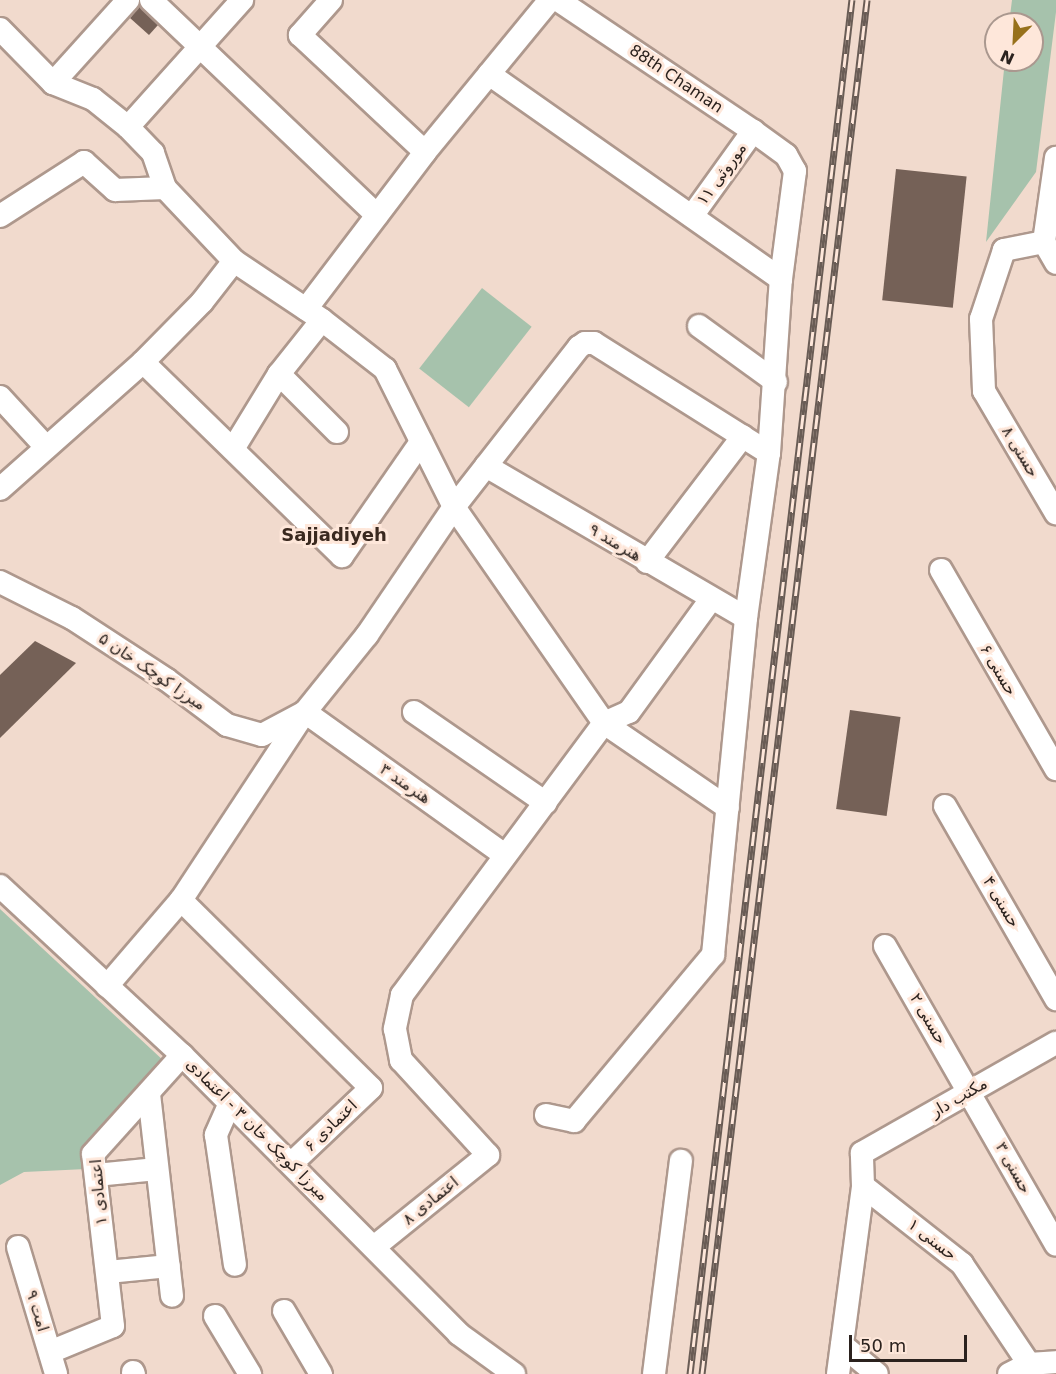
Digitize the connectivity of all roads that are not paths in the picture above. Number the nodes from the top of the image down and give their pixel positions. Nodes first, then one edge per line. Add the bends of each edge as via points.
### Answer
1 (128, 0) edge
2 (151, 0) edge
3 (242, 0) edge
4 (331, 0) edge
5 (550, 0) edge
6 (558, 0) edge
7 (0, 28) edge
8 (200, 46) junction
9 (489, 74) junction
10 (53, 83) junction
11 (128, 127) junction
12 (753, 131) junction
13 (425, 152) junction
14 (1056, 158) edge
15 (165, 188) junction
16 (1, 212) edge
17 (377, 215) junction
18 (692, 216) junction
19 (1044, 242) junction
20 (234, 261) junction
21 (1056, 263) edge
22 (782, 279) junction
23 (314, 315) junction
24 (699, 326) dead end
25 (143, 362) junction
26 (279, 374) junction
27 (776, 382) junction
28 (0, 397) edge
29 (337, 432) dead end
30 (743, 436) junction
31 (421, 442) junction
32 (46, 447) junction
33 (233, 449) junction
34 (769, 453) junction
35 (486, 466) junction
36 (0, 489) edge
37 (454, 507) junction
38 (1056, 513) edge
39 (647, 562) junction
40 (941, 570) dead end
41 (0, 582) edge
42 (711, 599) junction
43 (746, 618) junction
44 (305, 712) junction
45 (414, 712) dead end
46 (604, 723) junction
47 (1056, 769) edge
48 (546, 803) junction
49 (945, 806) dead end
50 (728, 808) junction
51 (505, 855) junction
52 (0, 886) edge
53 (182, 900) junction
54 (885, 946) dead end
55 (107, 986) junction
56 (1056, 999) edge
57 (1056, 1043) edge
58 (182, 1055) junction
59 (970, 1092) junction
60 (148, 1094) junction
61 (230, 1103) junction
62 (546, 1115) dead end
63 (681, 1161) dead end
64 (291, 1164) junction
65 (158, 1169) junction
66 (96, 1175) junction
67 (863, 1186) junction
68 (1056, 1244) edge
69 (18, 1247) dead end
70 (374, 1247) junction
71 (235, 1265) dead end
72 (169, 1266) junction
73 (108, 1272) junction
74 (172, 1296) dead end
75 (285, 1311) dead end
76 (215, 1316) dead end
77 (842, 1345) junction
78 (50, 1352) junction
79 (1056, 1362) edge
80 (1019, 1369) edge
81 (56, 1374) edge
82 (250, 1374) edge
83 (321, 1374) edge
84 (514, 1374) edge
85 (654, 1374) edge
86 (838, 1374) edge
87 (877, 1374) edge

1 - 10 street
2 - 8 street
3 - 8 street
4 - 13 street via 300,35
5 - 9 street
6 - 12 street, 88th Chaman
7 - 10 street
8 - 11 street
8 - 17 street
9 - 13 street
9 - 18 street
10 - 11 street via 93,99
11 - 15 street via 153,153
12 - 18 street, موروثی ۱۱
12 - 22 street, 88th Chaman via 792,161 795,171
13 - 17 street
14 - 19 street
15 - 16 street via 115,190 84,162
15 - 20 street
17 - 23 street
18 - 22 street
19 - 21 street
19 - 38 street, حسنی ۸ via 1004,250 981,319 984,391
20 - 23 street
20 - 25 street via 202,302
22 - 27 street
23 - 26 street
23 - 31 street via 385,369
24 - 27 street
25 - 32 street
25 - 33 street
26 - 29 street
26 - 33 street
27 - 34 street
28 - 32 street
30 - 34 street
30 - 35 street via 594,344 585,343
30 - 39 street
31 - 33 street via 342,556
31 - 37 street
32 - 36 street
34 - 43 street
35 - 37 street
35 - 39 street, هنرمند ۹
37 - 44 street via 367,634
37 - 46 street
39 - 42 street, هنرمند ۹
40 - 47 street, حسنی ۶
41 - 44 street, میرزا کوچک خان ۵ via 72,618 227,724 262,735
42 - 43 street, هنرمند ۹
42 - 46 street via 629,712
43 - 50 street
44 - 51 street, هنرمند ۳
44 - 53 street
45 - 48 street
46 - 48 street
46 - 50 street
48 - 51 street
49 - 56 street, حسنی ۴
50 - 62 street via 713,955 574,1121
51 - 70 street, اعتمادی ۸ via 402,994 395,1029 401,1060 488,1155
52 - 55 street, میرزا کوچک خان ۳ - اعتمادی
53 - 55 street
53 - 64 street, اعتمادی ۶ via 371,1088
54 - 59 street, حسنی ۲
55 - 58 street, میرزا کوچک خان ۳ - اعتمادی
57 - 59 street, مکتب دار
58 - 60 street, اعتمادی ۱
58 - 61 street, میرزا کوچک خان ۳ - اعتمادی
59 - 67 street, مکتب دار via 862,1153
59 - 68 street, حسنی ۳
60 - 65 street
60 - 66 street, اعتمادی ۱ via 93,1155
61 - 64 street, میرزا کوچک خان ۳ - اعتمادی
61 - 71 street via 216,1136
63 - 85 street
64 - 70 street, میرزا کوچک خان ۳ - اعتمادی
65 - 66 street
65 - 72 street
66 - 73 street, اعتمادی ۱
67 - 77 street
67 - 80 street, حسنی ۱ via 962,1264
69 - 78 street, امت ۹
70 - 84 street, میرزا کوچک خان ۳ - اعتمادی via 459,1334
72 - 73 street
72 - 74 street
73 - 78 street, اعتمادی ۱ via 113,1326
75 - 83 street
76 - 82 street
77 - 86 street
77 - 87 street
78 - 81 street, امت ۹
79 - 80 street

